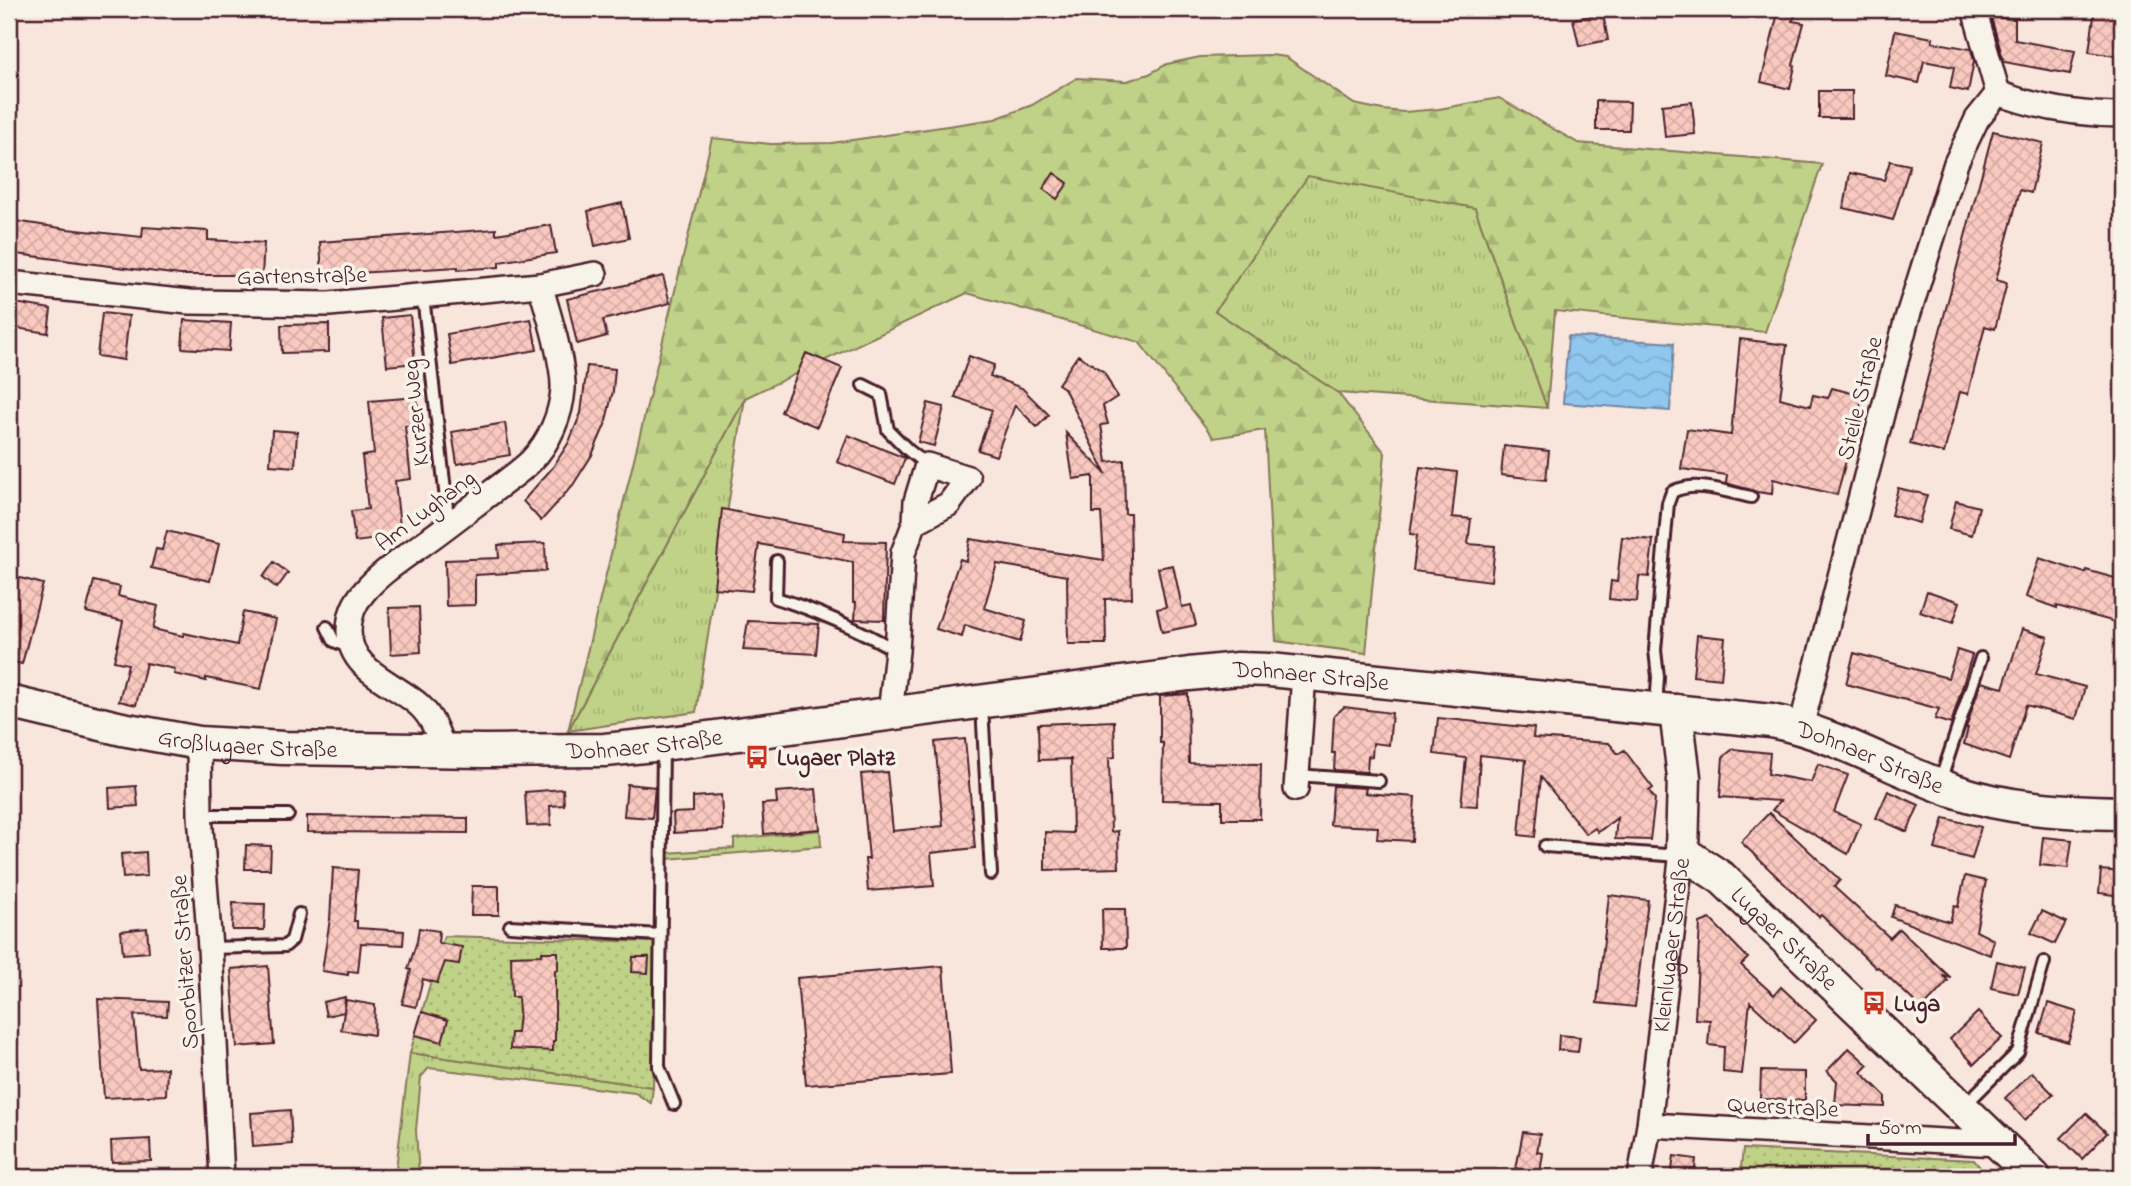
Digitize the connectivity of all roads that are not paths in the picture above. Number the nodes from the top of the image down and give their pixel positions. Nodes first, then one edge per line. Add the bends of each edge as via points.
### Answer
1 (1974, 9) edge
2 (1998, 93) junction
3 (2122, 115) edge
4 (596, 274) dead end
5 (9, 283) edge
6 (540, 285) junction
7 (423, 296) junction
8 (863, 385) dead end
9 (927, 465) junction
10 (1751, 496) dead end
11 (915, 522) junction
12 (449, 526) junction
13 (777, 561) dead end
14 (327, 627) dead end
15 (352, 649) junction
16 (897, 651) junction
17 (1981, 658) dead end
18 (1304, 674) junction
19 (9, 702) edge
20 (982, 702) junction
21 (1666, 710) junction
22 (890, 715) junction
23 (1801, 727) junction
24 (199, 743) junction
25 (663, 744) junction
26 (444, 751) junction
27 (490, 751) joint
28 (1379, 781) dead end
29 (1296, 782) joint
30 (1939, 785) junction
31 (2122, 813) edge
32 (200, 815) junction
33 (288, 815) dead end
34 (1545, 846) dead end
35 (1682, 854) junction
36 (991, 874) dead end
37 (299, 914) dead end
38 (510, 926) dead end
39 (660, 934) junction
40 (210, 948) junction
41 (2044, 962) dead end
42 (674, 1104) dead end
43 (1961, 1109) junction
44 (1649, 1125) junction
45 (1998, 1144) junction
46 (222, 1177) edge
47 (1640, 1177) edge
48 (2034, 1177) edge

1 - 2 street
2 - 3 street via 2067,112
2 - 23 street, Steile Straße via 1978,119 1956,163 1906,322
4 - 6 street, Gartenstraße
5 - 7 street, Gartenstraße via 189,302 329,304
6 - 7 street, Gartenstraße
6 - 12 street, Am Lughang via 561,371 562,397 554,425 531,462
7 - 12 lane, Kurzer Weg
8 - 9 lane via 880,394 888,430
9 - 11 street
9 - 11 street via 968,478 949,504
10 - 21 lane via 1697,486 1672,492 1655,650
11 - 16 street via 903,553
12 - 15 street, Am Lughang via 365,591 351,615
13 - 16 lane via 776,598 807,607
14 - 15 lane via 334,640
15 - 26 street via 370,670 425,711
16 - 22 street
17 - 30 lane
18 - 20 main road, Dohnaer Straße via 1238,669
18 - 21 main road, Dohnaer Straße
18 - 29 street
19 - 24 main road, Großlugaer Straße
20 - 22 main road, Dohnaer Straße
20 - 36 lane
21 - 23 main road, Dohnaer Straße
21 - 35 main road, Kleinlugaer Straße via 1684,777
22 - 25 main road, Dohnaer Straße
23 - 30 main road, Dohnaer Straße
24 - 26 main road, Großlugaer Straße
24 - 32 street, Sporbitzer Straße
25 - 27 main road, Dohnaer Straße via 606,750
25 - 39 lane
26 - 27 main road, Großlugaer Straße
28 - 29 lane
30 - 31 main road, Dohnaer Straße via 2035,809
32 - 33 lane
32 - 40 street, Sporbitzer Straße
34 - 35 lane
35 - 43 main road, Lugaer Straße via 1722,878
35 - 44 street, Kleinlugaer Straße
37 - 40 lane via 292,940 285,946
38 - 39 lane
39 - 42 lane via 659,1067
40 - 46 street, Sporbitzer Straße
41 - 43 lane via 2018,1052
43 - 45 main road, Lugaer Straße
44 - 45 street, Querstraße
44 - 47 street, Kleinlugaer Straße
45 - 48 main road, Lugaer Straße

